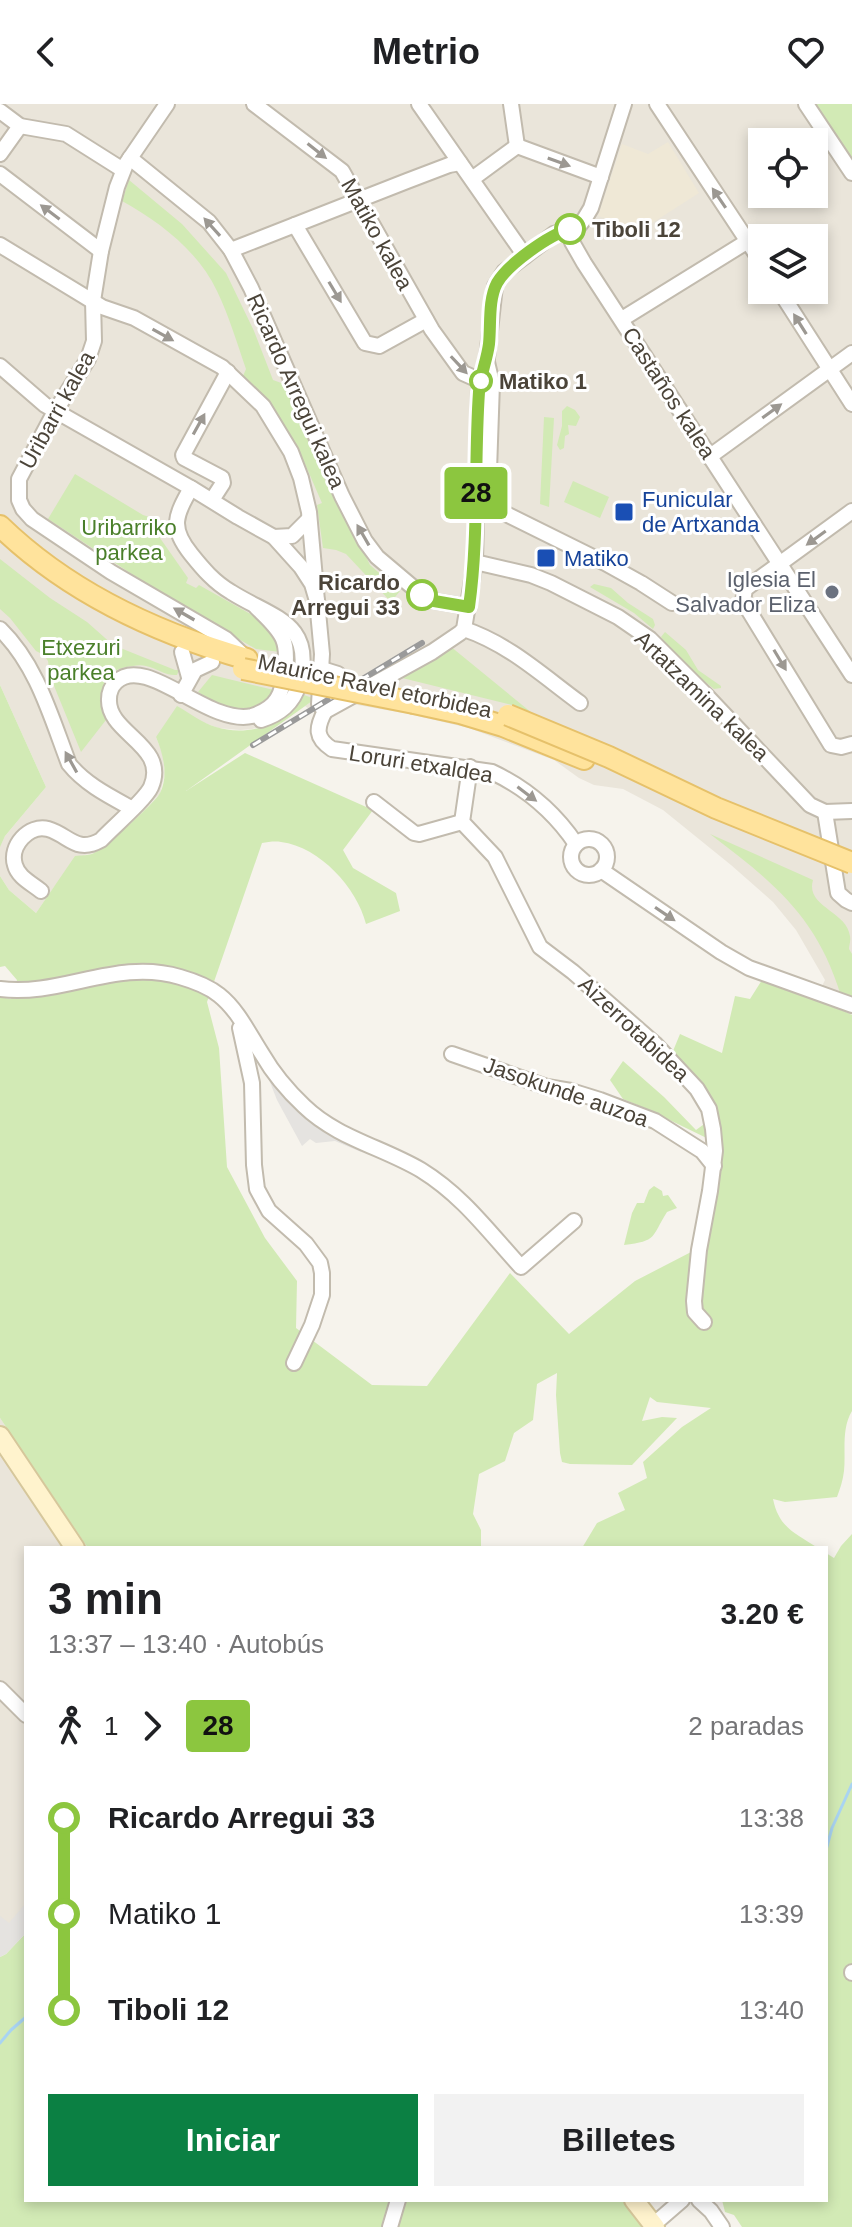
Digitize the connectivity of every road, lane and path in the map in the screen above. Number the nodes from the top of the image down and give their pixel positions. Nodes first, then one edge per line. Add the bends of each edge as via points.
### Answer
1 (167, 104) edge
2 (254, 104) edge
3 (419, 104) edge
4 (511, 104) edge
5 (624, 104) edge
6 (657, 104) edge
7 (806, 104) edge
8 (0, 111) edge
9 (20, 126) junction
10 (517, 146) junction
11 (0, 154) edge
12 (460, 163) junction
13 (127, 164) junction
14 (852, 173) edge
15 (0, 174) edge
16 (601, 177) junction
17 (472, 179) junction
18 (357, 200) junction
19 (295, 225) junction
20 (568, 230) junction
21 (748, 241) joint
22 (0, 245) edge
23 (231, 250) junction
24 (101, 251) junction
25 (525, 256) junction
26 (93, 301) junction
27 (788, 304) edge
28 (622, 319) junction
29 (426, 320) junction
30 (852, 353) edge
31 (487, 360) junction
32 (0, 366) edge
33 (829, 370) junction
34 (228, 372) junction
35 (481, 381) junction
36 (852, 404) edge
37 (56, 410) junction
38 (709, 457) junction
39 (191, 488) junction
40 (212, 500) junction
41 (852, 511) edge
42 (309, 519) junction
43 (0, 526) edge
44 (274, 537) junction
45 (0, 540) edge
46 (475, 562) junction
47 (779, 564) junction
48 (317, 601) junction
49 (672, 603) dead end
50 (469, 607) junction
51 (0, 629) edge
52 (464, 629) junction
53 (182, 652) junction
54 (212, 662) junction
55 (245, 664) junction
56 (322, 669) junction
57 (852, 675) edge
58 (189, 677) junction
59 (181, 695) junction
60 (345, 699) junction
61 (580, 703) dead end
62 (325, 711) junction
63 (852, 744) edge
64 (470, 767) junction
65 (374, 802) dead end
66 (131, 808) junction
67 (852, 811) edge
68 (825, 812) junction
69 (462, 822) junction
70 (576, 844) junction
71 (852, 863) edge
72 (601, 870) junction
73 (852, 876) edge
74 (41, 891) dead end
75 (852, 903) edge
76 (0, 989) edge
77 (852, 1005) edge
78 (240, 1019) junction
79 (452, 1054) dead end
80 (714, 1166) junction
81 (574, 1221) dead end
82 (704, 1322) dead end
83 (294, 1363) dead end
84 (0, 1436) edge
85 (74, 1546) edge
86 (0, 1689) edge
87 (24, 1713) edge
88 (397, 2202) edge
89 (636, 2202) edge
90 (680, 2202) edge
91 (701, 2202) edge
92 (658, 2223) edge
93 (390, 2227) edge
94 (722, 2227) edge

1 - 13 street, Uribarri kalea
2 -> 18 street, Matiko kalea via 342,171
3 - 12 street
4 - 10 street
5 - 16 street
21 -> 6 street
7 - 14 street
8 - 9 street
9 - 11 street
9 - 13 street, Ricardo Arregui kalea via 66,134
10 -> 16 street
10 - 17 street
12 - 17 street
12 - 18 street
23 -> 13 street, Ricardo Arregui kalea via 209,222
13 - 24 street, Uribarri kalea
24 -> 15 street
16 - 20 street via 585,218
17 - 25 street
18 - 19 street
18 - 29 street, Matiko kalea
19 - 23 street
19 -> 29 street via 365,343 379,346
20 - 25 street
20 - 28 street, Castaños kalea
21 - 28 street
22 - 26 street
50 -> 23 street, Ricardo Arregui kalea via 422,595 365,541
24 - 26 street, Uribarri kalea
25 - 31 street via 495,286
26 -> 34 street via 134,318
26 - 37 street, Uribarri kalea via 94,341 88,359
33 -> 27 street
28 - 38 street, Castaños kalea
29 -> 35 street, Matiko kalea via 463,373
30 - 33 street
31 - 35 street
31 - 49 street via 492,383 490,504
32 - 37 street
33 - 36 street
38 -> 33 street
40 -> 34 street via 222,478 183,455
34 - 42 street via 263,406 291,452
35 - 46 street
37 - 39 street
55 -> 37 street, Uribarri kalea via 226,639 111,572 23,509 18,485 22,470
38 - 47 street, Castaños kalea
39 - 40 street
39 - 59 street via 175,525 186,548 212,579 277,616 297,636 303,666 295,696 284,709 248,723 216,716
40 - 44 street
41 -> 47 street
42 - 44 street via 292,536
42 - 48 street
43 - 55 main road, Maurice Ravel etorbidea via 60,575 116,610
44 - 48 street via 301,567
45 - 53 main road, Maurice Ravel etorbidea via 74,597
46 - 50 street
46 - 68 street, Artatzamina kalea via 551,583 650,639 810,805
47 - 57 street, Castaños kalea
47 -> 63 street via 743,593 743,601 831,745
48 - 56 street
50 - 52 street
66 -> 51 street via 69,764 43,694
52 - 60 street
52 - 61 street via 504,646
53 - 54 main road, Maurice Ravel etorbidea
53 - 58 street
54 - 55 main road, Maurice Ravel etorbidea
54 - 58 street
55 - 71 main road, Maurice Ravel etorbidea, bridge via 416,691 508,715
55 - 73 main road, Maurice Ravel etorbidea, bridge via 503,726
56 - 60 street via 338,674 347,691
56 - 62 street via 319,704
58 - 59 street
59 - 66 street via 140,674 124,676 112,687 111,712 152,760 150,788
60 - 62 street
62 - 64 street, Loruri etxaldea via 318,731 332,749
64 - 69 street
64 -> 70 street, Loruri etxaldea via 507,779 553,816
65 - 69 street, Loruri etxaldea via 414,833
66 - 74 street via 94,844 81,845 47,829 26,835 15,849 15,867
67 - 68 street
68 - 75 street via 838,893
69 - 80 street, Aizerrotabidea via 495,857 540,947 655,1044 697,1089 709,1109
70 - 72 street via 571,854 575,869 585,875
70 - 72 street via 585,839 601,843 607,860
72 -> 77 street via 749,968
76 - 78 street via 28,991 130,971 156,972 199,984 221,997
78 - 81 street via 282,1082 315,1116 405,1161 458,1196 521,1267
78 - 83 street via 252,1083 257,1189 269,1211 306,1244 322,1273 322,1295
79 - 80 street, Jasokunde auzoa via 655,1121 702,1151
80 - 82 street, Aizerrotabidea via 694,1301
84 - 85 street
86 - 87 street
88 - 93 street
89 - 92 street
90 - 92 street
91 - 94 street

